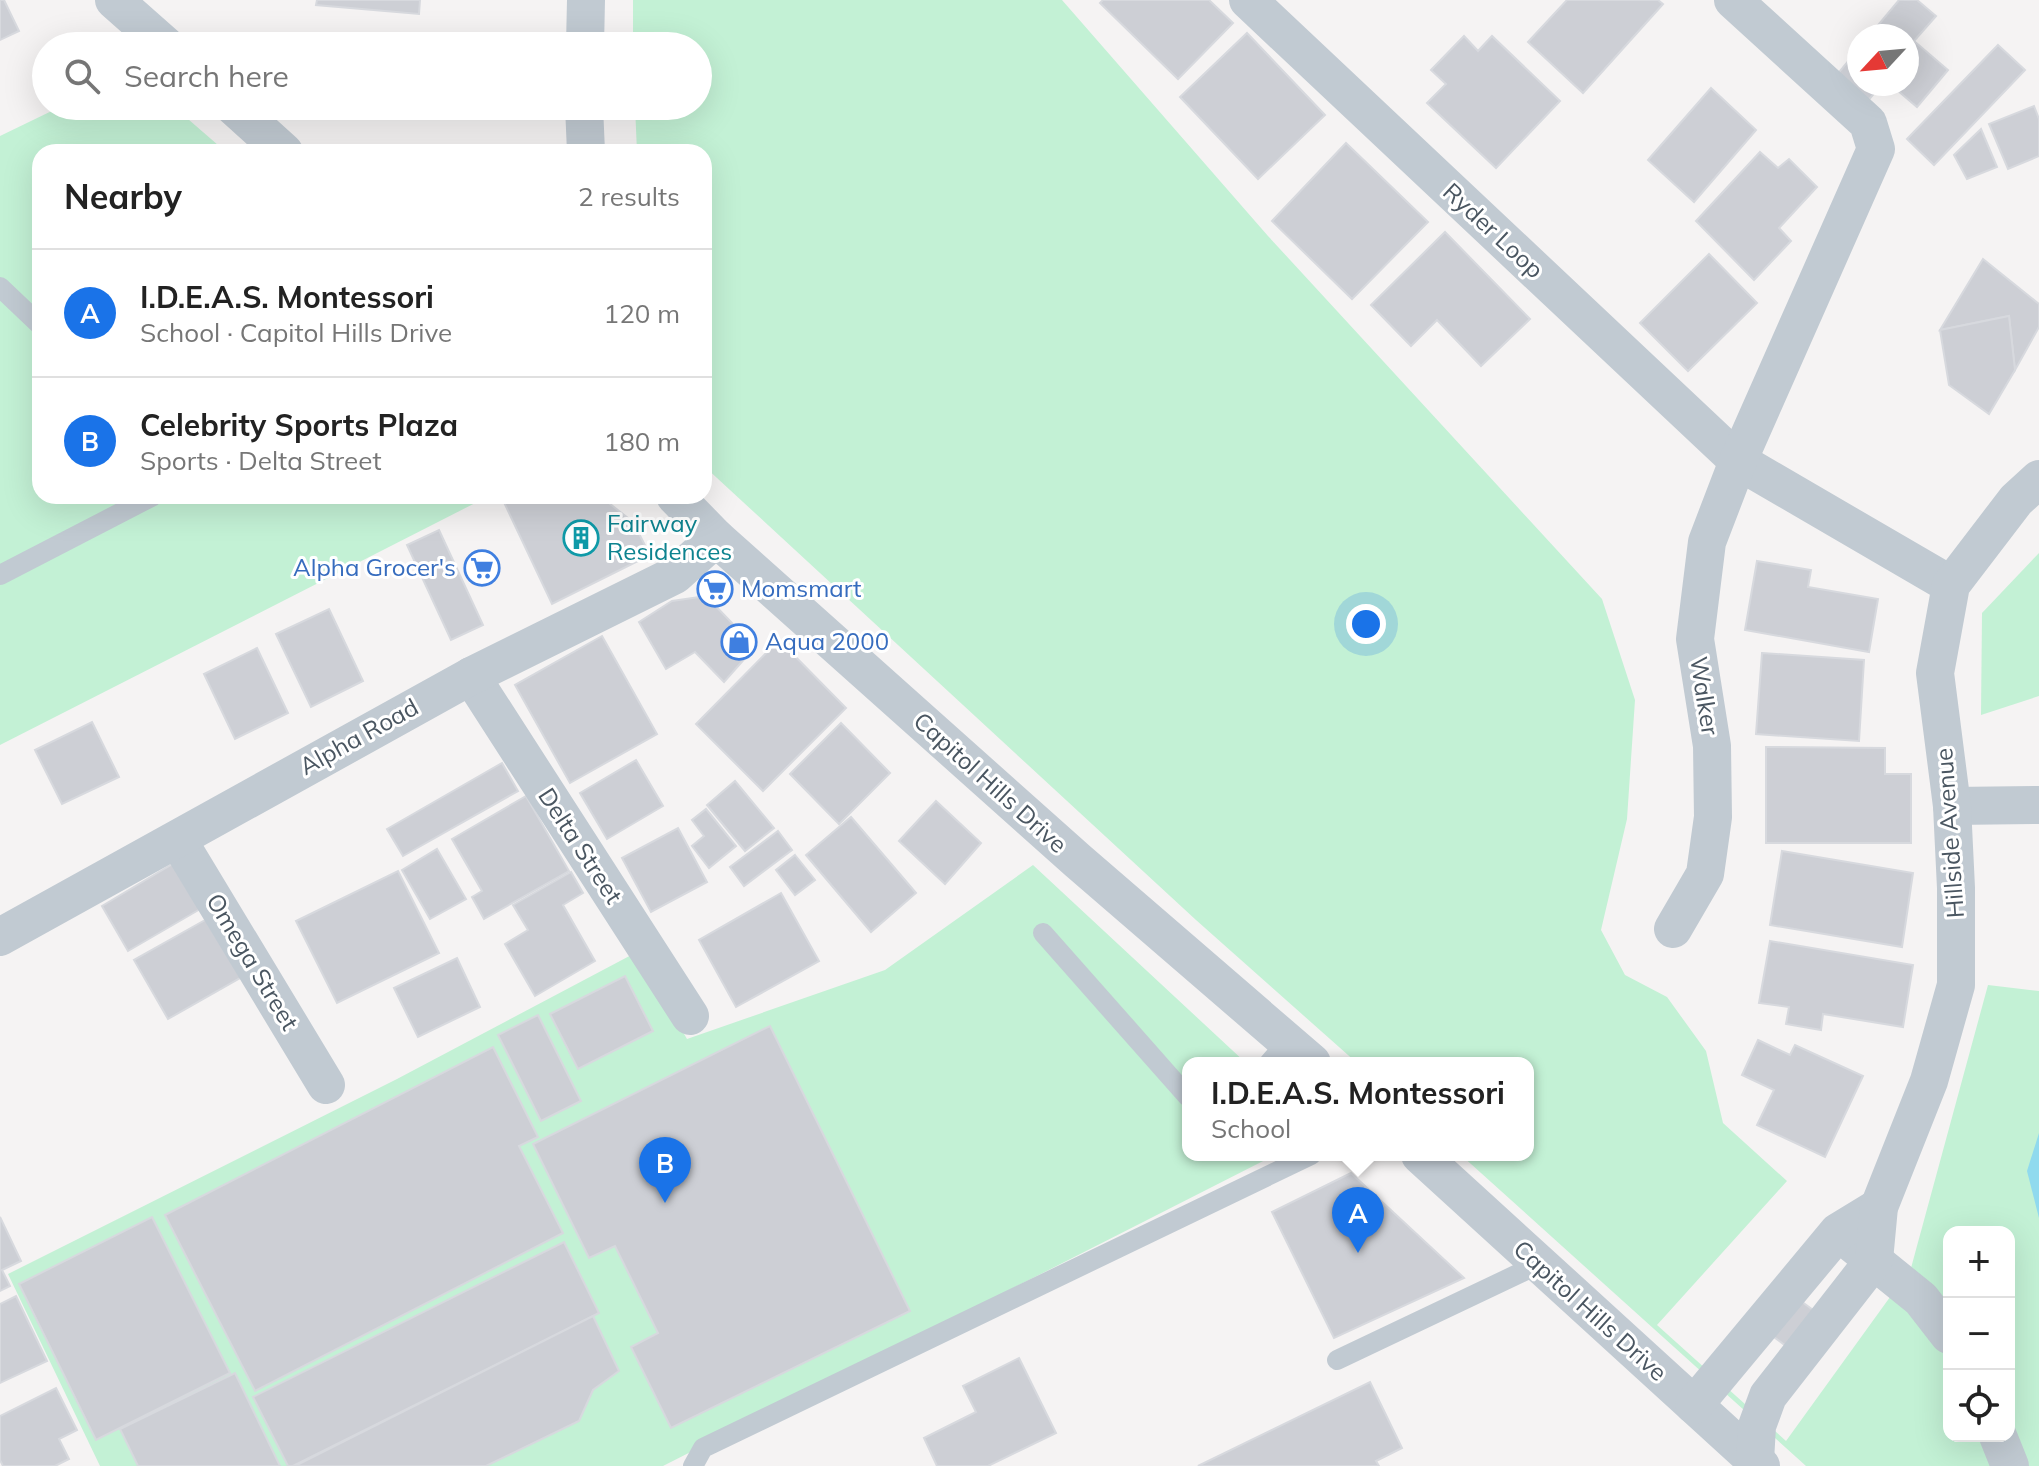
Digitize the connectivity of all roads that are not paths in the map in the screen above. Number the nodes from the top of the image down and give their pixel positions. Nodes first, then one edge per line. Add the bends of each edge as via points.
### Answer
1 (114, 0) edge
2 (586, 0) edge
3 (1248, 0) edge
4 (1733, 0) edge
5 (150, 32) edge
6 (585, 32) edge
7 (249, 120) edge
8 (585, 120) edge
9 (275, 144) edge
10 (586, 144) edge
11 (0, 287) edge
12 (32, 317) edge
13 (1738, 461) junction
14 (2039, 479) edge
15 (138, 504) edge
16 (683, 504) edge
17 (716, 538) junction
18 (0, 575) edge
19 (1951, 585) junction
20 (471, 676) junction
21 (2039, 805) edge
22 (1952, 806) junction
23 (178, 840) junction
24 (1673, 929) dead end
25 (1043, 933) dead end
26 (0, 937) edge
27 (690, 1016) dead end
28 (1289, 1056) edge
29 (326, 1085) dead end
30 (1182, 1090) edge
31 (1299, 1161) edge
32 (1427, 1161) edge
33 (1879, 1207) junction
34 (1838, 1232) junction
35 (1874, 1260) junction
36 (1539, 1264) junction
37 (1943, 1327) edge
38 (1337, 1360) dead end
39 (1694, 1405) junction
40 (2000, 1442) edge
41 (1758, 1463) edge
42 (693, 1466) edge
43 (2010, 1466) edge

1 - 5 street
2 - 6 street
3 - 13 street, Ryder Loop
4 - 13 street via 1868,123 1876,149
7 - 9 street
8 - 10 street
11 - 12 lane
13 - 19 street, Ryder Loop
13 - 24 street, Walker via 1707,542 1695,639 1712,746 1711,832 1705,874
14 - 19 street, Hillside Avenue via 2016,500
15 - 18 lane
16 - 17 street, Capitol Hills Drive
17 - 20 street, Alpha Road via 675,575
17 - 28 street, Capitol Hills Drive
19 - 22 street, Hillside Avenue via 1935,673
20 - 23 street, Alpha Road
20 - 27 street, Delta Street
21 - 22 street
22 - 33 street, Hillside Avenue via 1956,985 1929,1081
23 - 26 street, Alpha Road
23 - 29 street, Omega Street
25 - 30 lane
31 - 42 lane via 703,1448
32 - 36 street, Capitol Hills Drive
33 - 34 street
33 - 35 street, Hillside Avenue
34 - 35 street
34 - 39 street
35 - 37 street via 1921,1299
35 - 41 street via 1768,1396 1757,1426
36 - 38 lane
36 - 39 street, Capitol Hills Drive
39 - 41 street, Capitol Hills Drive
40 - 43 street

